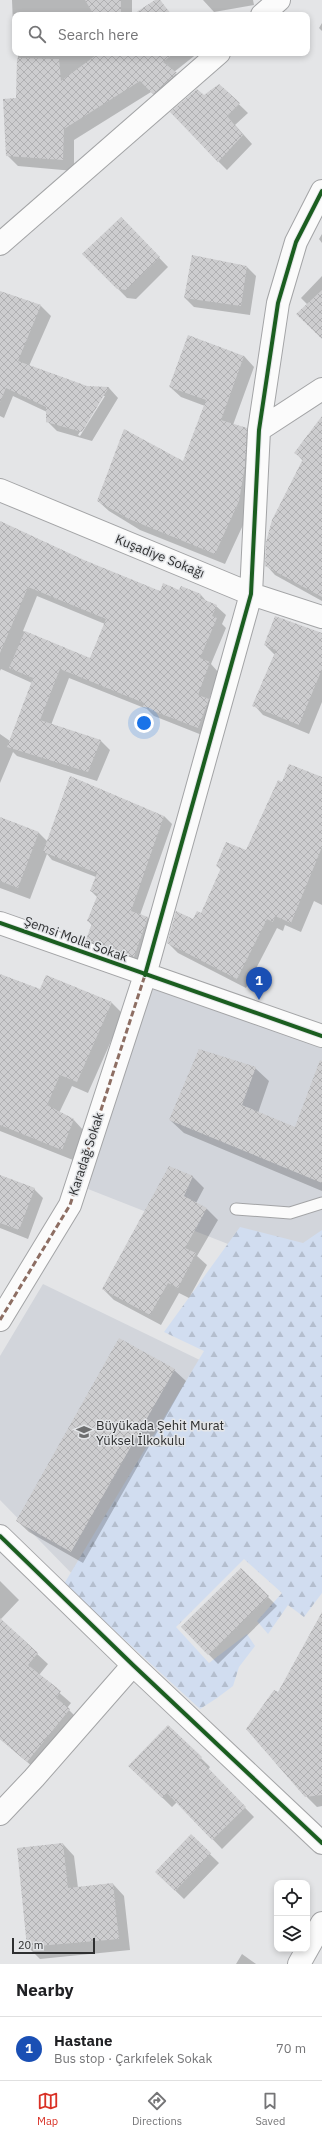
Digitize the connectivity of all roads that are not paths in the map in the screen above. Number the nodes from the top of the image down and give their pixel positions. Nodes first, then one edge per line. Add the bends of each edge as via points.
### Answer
1 (279, 0) edge
2 (265, 12) edge
3 (215, 56) edge
4 (322, 191) edge
5 (0, 244) edge
6 (322, 389) edge
7 (260, 430) junction
8 (0, 490) edge
9 (251, 594) junction
10 (322, 617) edge
11 (0, 923) edge
12 (145, 974) junction
13 (322, 1036) edge
14 (322, 1203) edge
15 (236, 1209) dead end
16 (0, 1320) edge
17 (0, 1536) edge
18 (133, 1665) junction
19 (0, 1814) edge
20 (322, 1842) edge
21 (322, 1923) edge
22 (299, 1964) edge

1 - 2 street
3 - 5 street
4 - 7 street, Karadağ Sokak via 296,242 278,303
6 - 7 street
7 - 9 street, Karadağ Sokak
8 - 9 street, Kuşadiye Sokağı
9 - 10 street, Kuşadiye Sokağı
9 - 12 street, Karadağ Sokak
11 - 12 street, Şemsi Molla Sokak
12 - 13 street, Şemsi Molla Sokak
12 - 16 street, Karadağ Sokak via 70,1204
14 - 15 lane via 290,1213
17 - 18 street
18 - 19 street
18 - 20 street
21 - 22 street

